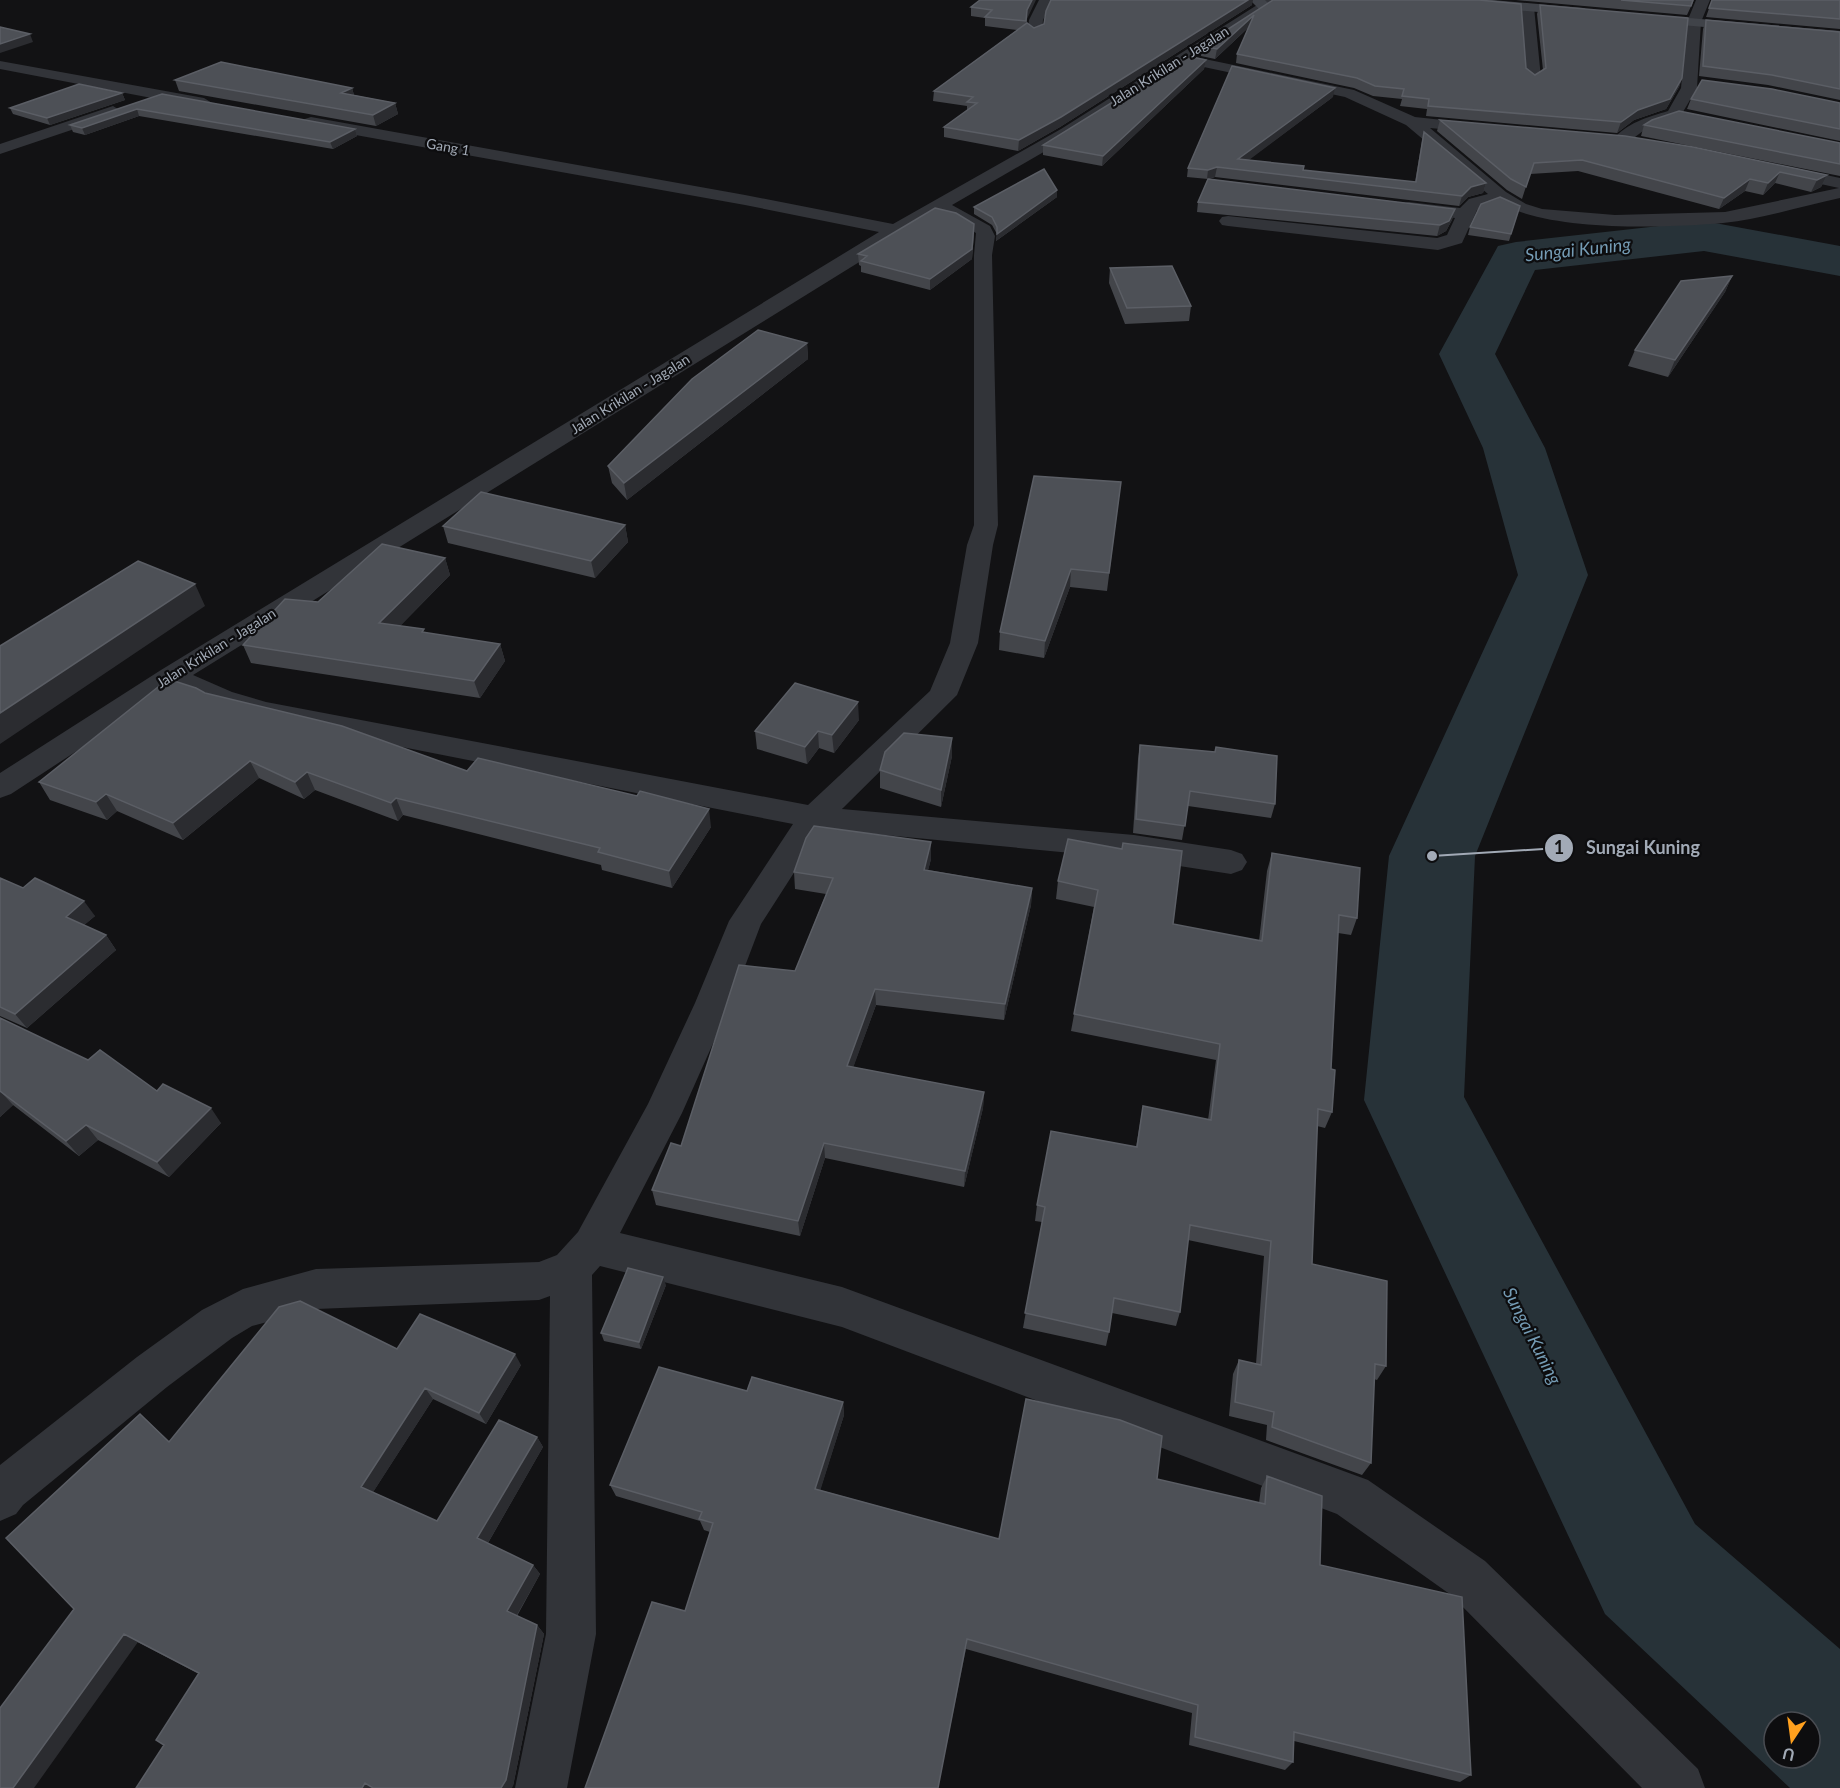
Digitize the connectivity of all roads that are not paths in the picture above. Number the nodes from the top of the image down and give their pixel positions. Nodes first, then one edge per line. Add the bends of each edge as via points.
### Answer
1 (1046, 0) edge
2 (1446, 0) edge
3 (1703, 0) edge
4 (1265, 2) edge
5 (1527, 7) junction
6 (1594, 13) edge
7 (1627, 16) edge
8 (1694, 22) junction
9 (1035, 31) edge
10 (1840, 35) edge
11 (1180, 58) junction
12 (0, 66) edge
13 (1533, 78) edge
14 (1689, 81) junction
15 (1707, 84) edge
16 (160, 95) junction
17 (219, 106) edge
18 (1674, 114) junction
19 (289, 118) edge
20 (1695, 118) edge
21 (1412, 122) junction
22 (1501, 130) edge
23 (1599, 138) edge
24 (1621, 140) junction
25 (1644, 144) edge
26 (0, 149) edge
27 (1761, 166) edge
28 (1840, 183) edge
29 (1840, 193) edge
30 (1500, 196) junction
31 (941, 206) junction
32 (1398, 206) edge
33 (1466, 214) junction
34 (1228, 221) edge
35 (896, 230) junction
36 (171, 676) junction
37 (0, 787) edge
38 (814, 817) junction
39 (1231, 862) dead end
40 (581, 1257) junction
41 (0, 1498) edge
42 (541, 1788) edge
43 (1679, 1788) edge

1 - 9 street
2 - 5 main road
3 - 8 street
4 - 11 street, Jalan Krikilan - Jagalan
5 - 6 main road
5 - 13 street
7 - 8 main road
8 - 10 main road
8 - 14 street
11 - 21 street via 1349,93
11 - 31 street, Jalan Krikilan - Jagalan via 1067,132
12 - 16 street
14 - 15 street
14 - 18 street via 1687,94
16 - 17 street
16 - 26 street
18 - 20 street
18 - 24 street via 1641,125
19 - 35 street, Gang 1
21 - 22 street
21 - 30 street
23 - 24 street
24 - 25 street
27 - 28 street
29 - 30 street via 1725,216 1649,220 1541,214
30 - 33 street via 1472,204
31 - 35 street, Jalan Krikilan - Jagalan
31 - 38 street via 984,230 986,237 986,525 964,643 943,695
32 - 33 street
33 - 34 street via 1455,238 1438,244
35 - 36 street, Jalan Krikilan - Jagalan
36 - 37 street, Jalan Krikilan - Jagalan
36 - 38 street via 222,699 265,711
38 - 39 street via 1134,847
38 - 40 street via 746,921 663,1113
40 - 41 street via 540,1281 316,1289 243,1309 152,1372
40 - 42 street via 571,1634
40 - 43 street via 842,1306 1352,1496 1468,1578

